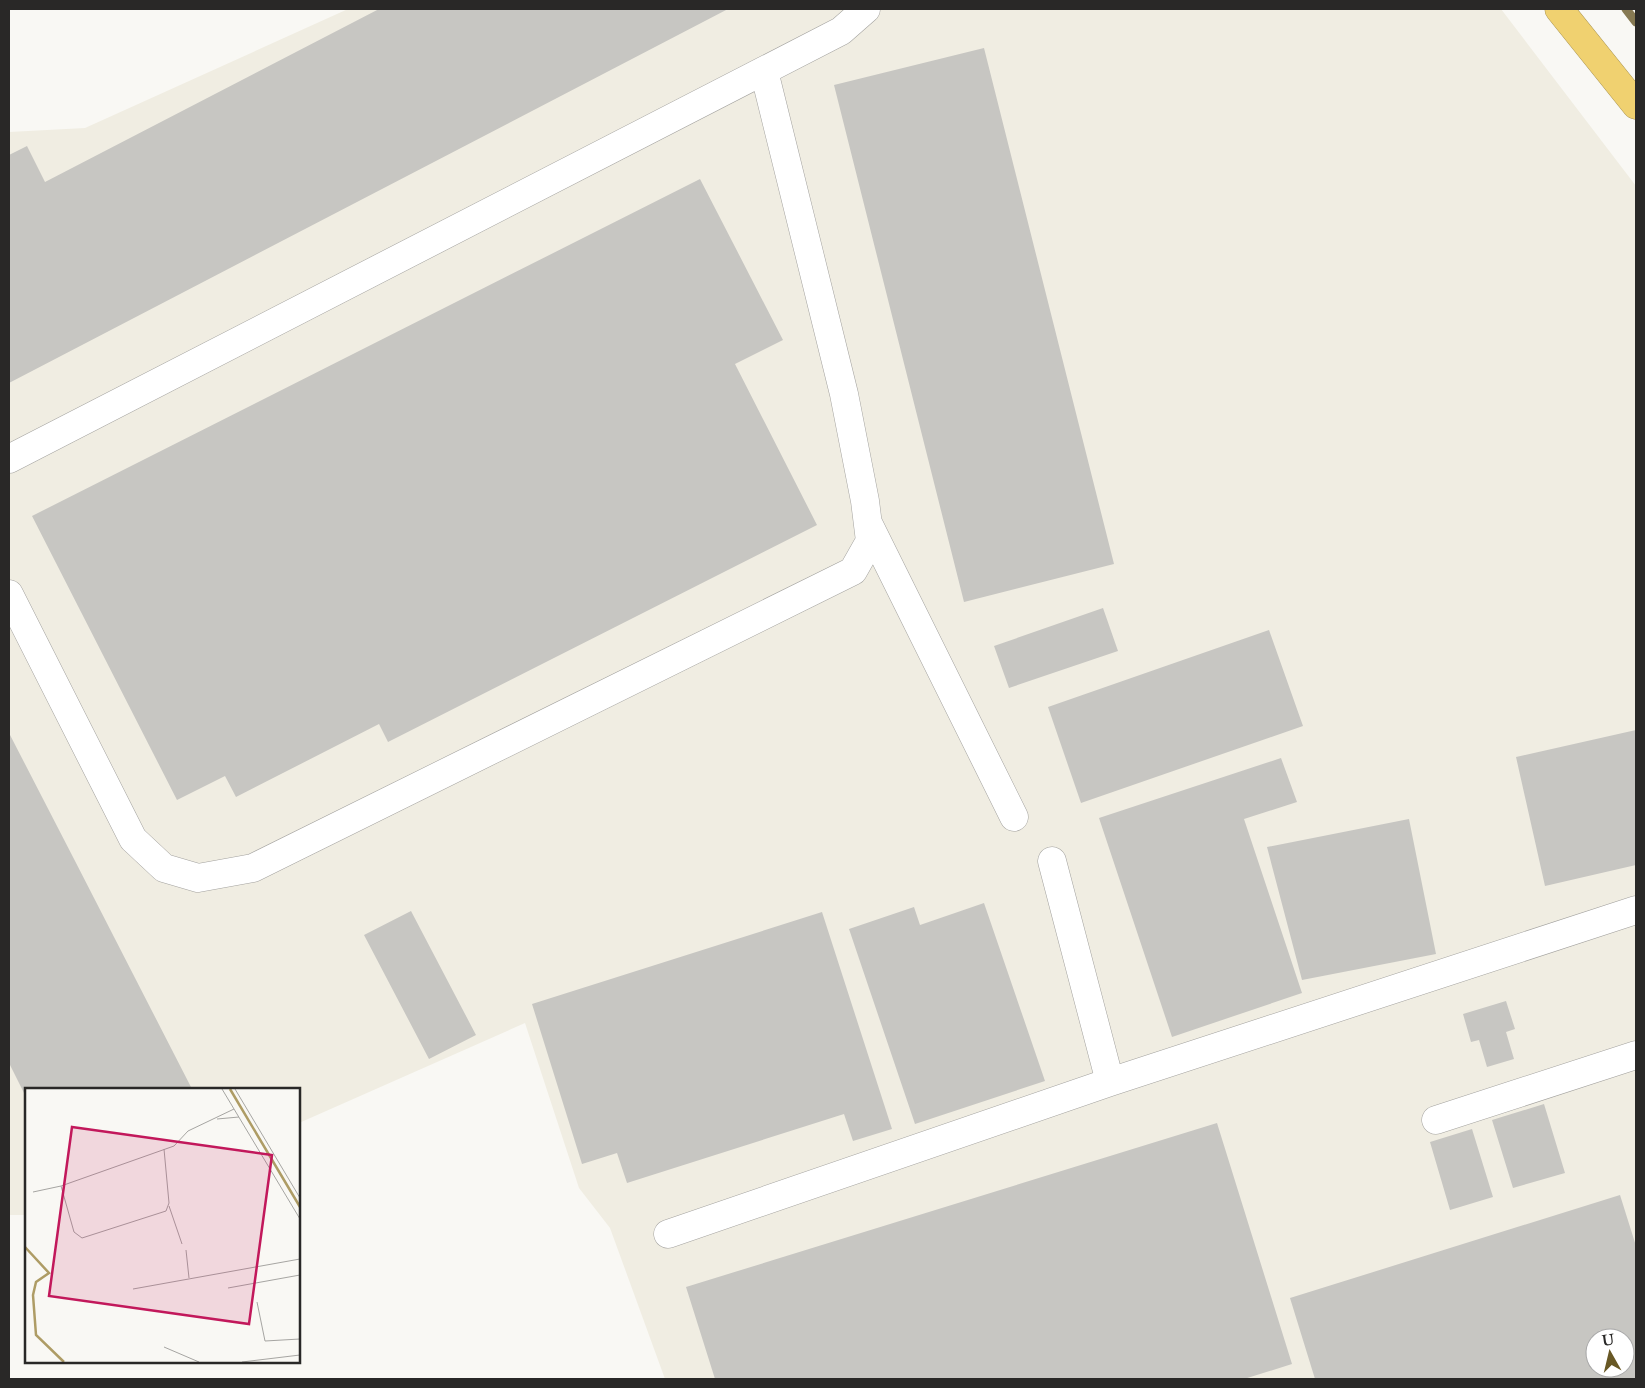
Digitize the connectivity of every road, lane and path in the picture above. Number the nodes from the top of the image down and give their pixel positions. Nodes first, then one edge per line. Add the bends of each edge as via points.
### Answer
1 (866, 9) edge
2 (1559, 9) edge
3 (764, 70) junction
4 (1636, 105) edge
5 (9, 458) edge
6 (868, 523) junction
7 (9, 594) edge
8 (1014, 817) dead end
9 (1052, 860) dead end
10 (1636, 910) edge
11 (1636, 1055) edge
12 (1110, 1082) junction
13 (1436, 1120) dead end
14 (668, 1234) dead end

1 - 3 street via 840,31
2 - 4 highway
3 - 5 street
3 - 6 street via 844,394
6 - 7 street via 870,541 853,571 253,868 198,878 164,868 133,838
6 - 8 street
9 - 12 street
10 - 12 street
11 - 13 street
12 - 14 street

